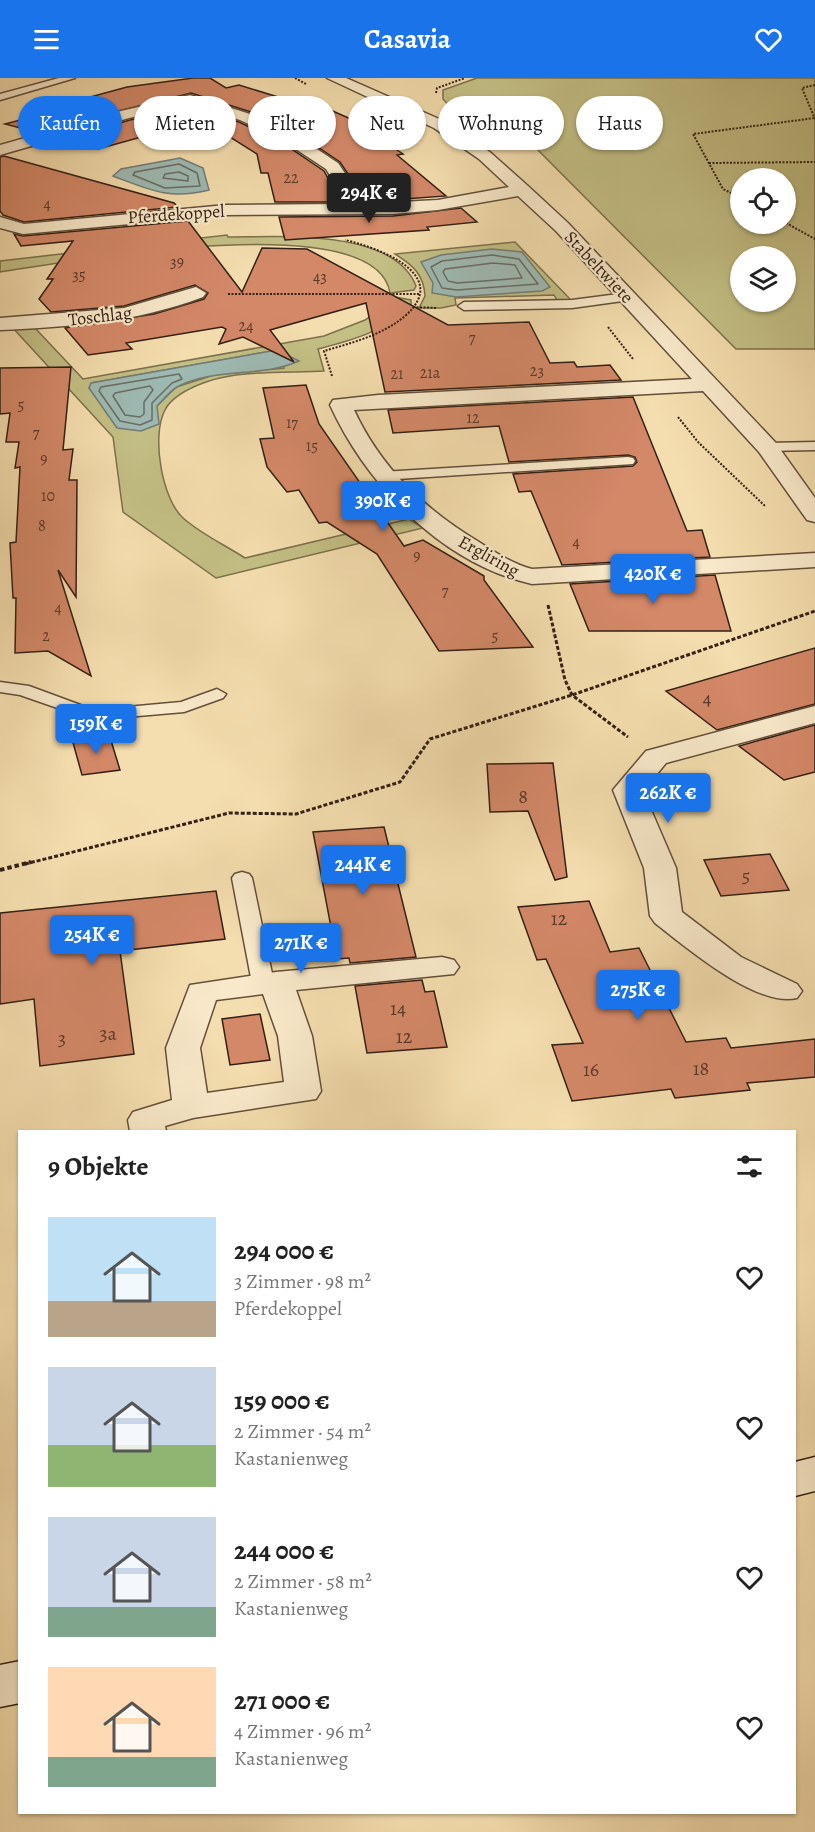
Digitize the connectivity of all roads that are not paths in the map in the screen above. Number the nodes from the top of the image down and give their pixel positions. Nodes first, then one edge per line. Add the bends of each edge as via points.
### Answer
1 (70, 78) edge
2 (334, 78) edge
3 (0, 97) edge
4 (0, 150) edge
5 (522, 190) junction
6 (354, 210) junction
7 (0, 222) edge
8 (196, 293) road end
9 (626, 297) junction
10 (464, 306) dead end
11 (0, 324) edge
12 (708, 384) junction
13 (815, 446) edge
14 (767, 447) junction
15 (627, 461) dead end
16 (382, 476) junction
17 (815, 515) edge
18 (815, 560) edge
19 (0, 687) edge
20 (217, 694) dead end
21 (815, 714) edge
22 (242, 878) dead end
23 (442, 967) dead end
24 (270, 983) junction
25 (784, 991) dead end
26 (191, 1107) junction
27 (148, 1130) edge
28 (815, 1474) edge
29 (796, 1479) edge
30 (18, 1682) edge
31 (0, 1686) edge

1 - 3 lane
2 - 5 street, Stabeltwiete via 440,125 485,156
4 - 6 street via 190,99 288,136 332,166 350,194
5 - 6 street, Pferdekoppel via 438,205
5 - 9 street, Stabeltwiete
6 - 7 street, Pferdekoppel via 214,211 23,229
8 - 11 street, Toschlag via 165,306 118,315
9 - 10 lane via 563,305
9 - 12 street, Stabeltwiete
12 - 14 street, Stabeltwiete
12 - 16 street, Ergliring via 341,405 352,435
13 - 14 lane
14 - 17 street, Stabeltwiete
15 - 16 lane
16 - 18 street, Ergliring via 411,507 519,576 542,578
19 - 20 lane via 22,690 92,715 184,707
21 - 25 street via 656,757 628,790 660,868 666,916 729,964
22 - 24 lane
23 - 24 street
24 - 26 street via 202,992 183,1048
24 - 26 street via 295,1036 303,1091
26 - 27 street via 146,1120
28 - 29 street
30 - 31 street

